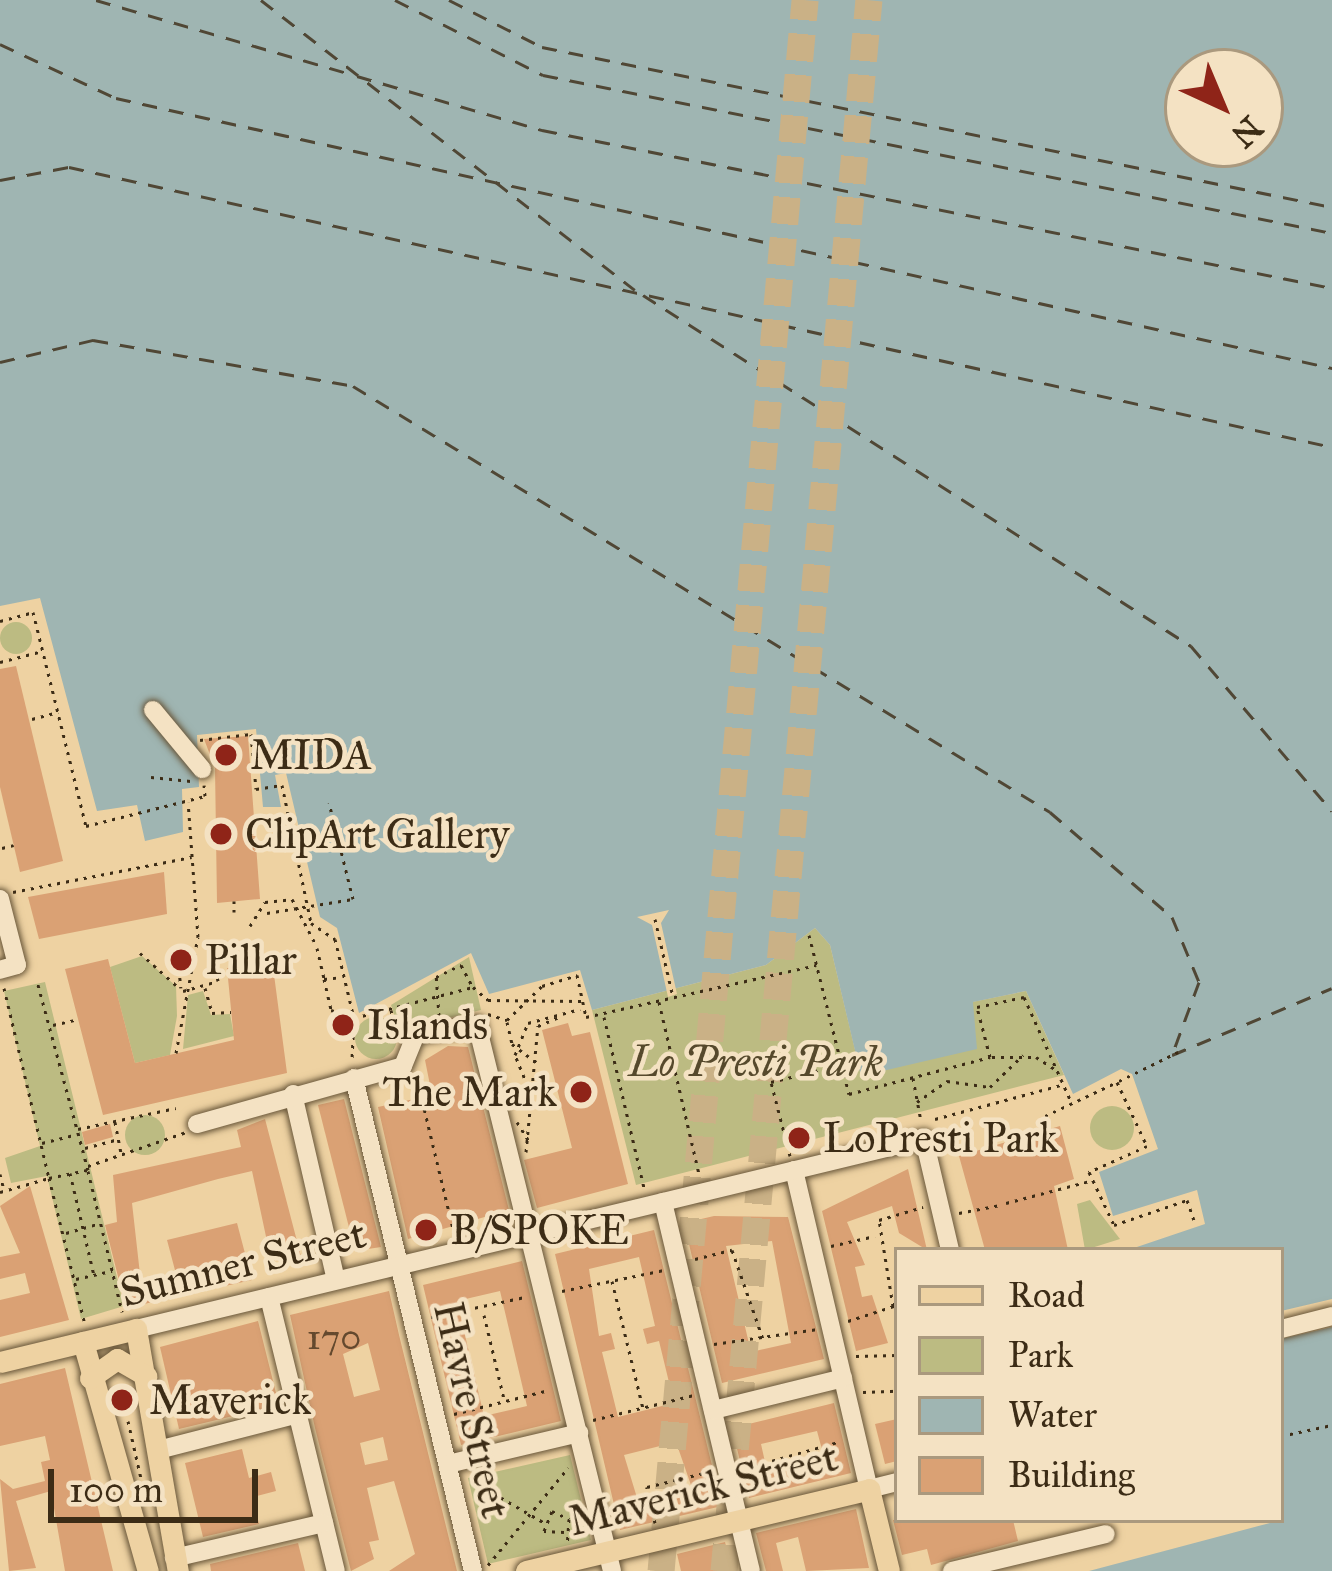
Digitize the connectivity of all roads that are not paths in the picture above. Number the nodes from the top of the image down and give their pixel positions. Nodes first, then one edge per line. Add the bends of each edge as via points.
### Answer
1 (153, 710) dead end
2 (202, 769) road end
3 (6, 896) edge
4 (7, 974) edge
5 (354, 1071) junction
6 (293, 1094) junction
7 (197, 1124) road end
8 (794, 1170) junction
9 (663, 1202) junction
10 (532, 1233) junction
11 (949, 1247) edge
12 (401, 1264) junction
13 (336, 1280) junction
14 (269, 1297) junction
15 (1332, 1316) edge
16 (129, 1320) junction
17 (1284, 1328) edge
18 (84, 1331) junction
19 (0, 1362) edge
20 (147, 1376) junction
21 (89, 1378) junction
22 (850, 1385) junction
23 (712, 1410) junction
24 (298, 1414) junction
25 (584, 1427) junction
26 (158, 1450) junction
27 (448, 1464) junction
28 (894, 1483) edge
29 (869, 1489) junction
30 (739, 1520) junction
31 (324, 1523) junction
32 (1106, 1534) dead end
33 (610, 1561) edge
34 (176, 1564) edge
35 (480, 1569) edge
36 (148, 1571) edge
37 (336, 1571) edge
38 (526, 1571) edge
39 (751, 1571) edge
40 (889, 1571) edge
41 (952, 1571) edge

1 - 2 street
3 - 4 street
5 - 6 street
5 - 10 street via 402,1060 416,1034 477,1025
5 - 12 street, Havre Street
6 - 7 street
6 - 13 street
8 - 9 street, Sumner Street
8 - 11 street, Sumner Street via 922,1131
8 - 22 street
9 - 10 street, Sumner Street
9 - 23 street
10 - 12 street, Sumner Street
10 - 25 street
12 - 13 street, Sumner Street
12 - 27 street, Havre Street
13 - 14 street, Sumner Street
14 - 16 street, Sumner Street
14 - 24 street
15 - 17 street
16 - 18 main road, Sumner Street
16 - 20 main road
18 - 19 main road, Sumner Street
18 - 21 main road
20 - 21 main road via 117,1359
20 - 26 main road
21 - 36 main road
22 - 23 street
22 - 29 street
23 - 30 street
24 - 26 street
24 - 31 street
25 - 27 street
25 - 33 street
26 - 34 main road
27 - 35 street, Havre Street
28 - 29 street, Maverick Street
29 - 30 main road, Maverick Street
29 - 40 main road
30 - 33 main road, Maverick Street
30 - 39 street
31 - 34 street
31 - 37 street
32 - 41 street
33 - 38 main road, Maverick Street

